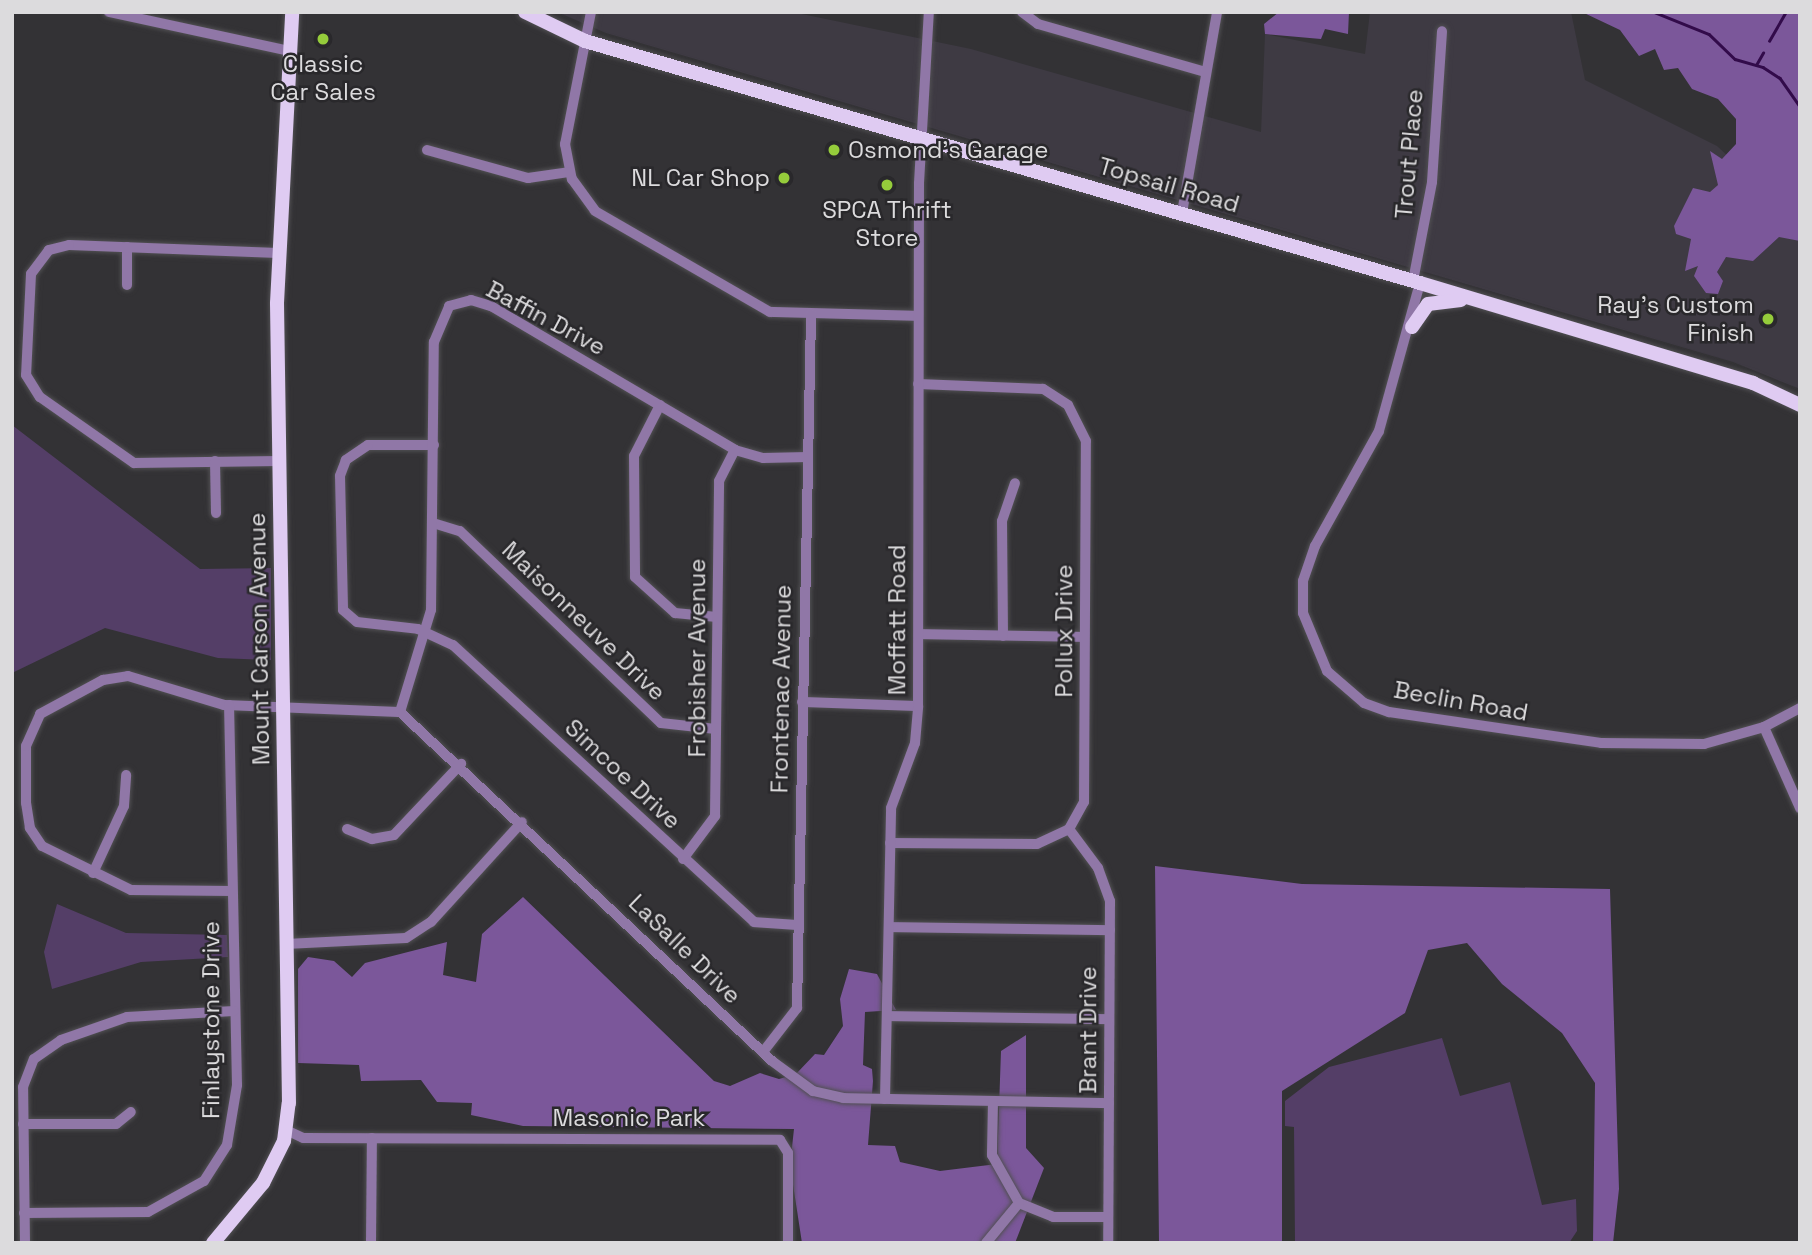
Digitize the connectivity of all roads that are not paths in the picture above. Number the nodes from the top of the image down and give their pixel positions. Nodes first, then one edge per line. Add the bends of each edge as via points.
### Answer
1 (110, 12) edge
2 (292, 12) edge
3 (525, 12) edge
4 (591, 12) edge
5 (929, 12) edge
6 (1022, 12) edge
7 (1217, 12) edge
8 (1442, 30) dead end
9 (585, 41) junction
10 (290, 51) junction
11 (1202, 71) junction
12 (922, 136) junction
13 (427, 150) dead end
14 (569, 172) junction
15 (1182, 213) junction
16 (127, 247) junction
17 (278, 253) junction
18 (1416, 282) junction
19 (127, 285) dead end
20 (1471, 300) junction
21 (811, 314) junction
22 (918, 316) junction
23 (1412, 327) junction
24 (918, 384) junction
25 (660, 405) junction
26 (1800, 405) edge
27 (434, 445) junction
28 (735, 450) junction
29 (808, 457) junction
30 (215, 461) junction
31 (279, 461) junction
32 (1015, 483) dead end
33 (216, 513) dead end
34 (433, 523) junction
35 (717, 617) junction
36 (428, 632) junction
37 (919, 634) junction
38 (1003, 636) junction
39 (1084, 637) junction
40 (802, 702) junction
41 (229, 705) junction
42 (282, 705) junction
43 (918, 706) junction
44 (1800, 708) edge
45 (400, 712) junction
46 (1764, 727) junction
47 (716, 729) junction
48 (461, 764) junction
49 (126, 775) dead end
50 (1800, 808) edge
51 (522, 822) junction
52 (1069, 829) junction
53 (347, 830) dead end
54 (890, 843) junction
55 (683, 859) junction
56 (93, 873) junction
57 (232, 891) junction
58 (796, 925) junction
59 (888, 927) junction
60 (1110, 930) junction
61 (286, 944) junction
62 (234, 1011) junction
63 (887, 1016) junction
64 (1109, 1019) junction
65 (763, 1052) junction
66 (885, 1099) junction
67 (993, 1101) junction
68 (1108, 1103) junction
69 (131, 1112) dead end
70 (23, 1124) junction
71 (286, 1130) junction
72 (372, 1138) junction
73 (1019, 1203) junction
74 (24, 1213) junction
75 (1108, 1217) junction
76 (25, 1243) edge
77 (213, 1243) edge
78 (371, 1243) edge
79 (788, 1243) edge
80 (986, 1243) edge
81 (1108, 1243) edge

1 - 10 street
2 - 10 main road, Mount Carson Avenue
3 - 9 main road, Topsail Road
4 - 9 street
5 - 12 street, Moffatt Road
6 - 11 street via 1038,24
7 - 11 street
8 - 18 street, Trout Place via 1432,182
9 - 12 main road, Topsail Road
9 - 14 street via 566,137
10 - 17 main road, Mount Carson Avenue
11 - 15 street via 1192,181
12 - 15 main road, Topsail Road
12 - 22 street, Moffatt Road
13 - 14 street via 528,177
14 - 21 street via 583,198 608,220 765,311
15 - 18 main road, Topsail Road
16 - 17 street
16 - 19 street
16 - 30 street via 64,245 37,260 30,279 27,380 40,397 134,463
17 - 31 main road, Mount Carson Avenue
18 - 20 main road, Topsail Road
18 - 23 street, Beclin Road
20 - 23 main road via 1434,301
20 - 26 main road, Topsail Road via 1753,383
21 - 22 street
21 - 29 street, Frontenac Avenue
22 - 24 street, Moffatt Road
23 - 46 street, Beclin Road via 1380,431 1315,547 1303,581 1303,613 1327,671 1364,703 1389,712 1557,738 1673,746
24 - 37 street, Moffatt Road
24 - 39 street, Pollux Drive via 1032,385 1068,405 1086,441
25 - 27 street, Baffin Drive via 491,306 461,302 449,306 435,331
25 - 28 street, Baffin Drive
25 - 35 street via 634,456 635,577 675,614
27 - 34 street, Baffin Drive
27 - 36 street via 368,445 351,453 340,476 343,610 366,625
28 - 29 street, Baffin Drive via 762,458
28 - 35 street, Frobisher Avenue via 719,481
29 - 40 street, Frontenac Avenue
30 - 31 street
30 - 33 street
31 - 42 main road, Mount Carson Avenue
32 - 38 street via 1002,521
34 - 36 street, Baffin Drive
34 - 47 street, Maisonneuve Drive via 460,531 661,723
35 - 47 street, Frobisher Avenue
36 - 45 street, Baffin Drive
36 - 55 street, Simcoe Drive via 463,652
37 - 38 street
37 - 43 street, Moffatt Road
38 - 39 street
39 - 52 street, Pollux Drive via 1084,802
40 - 43 street
40 - 58 street, Frontenac Avenue
41 - 42 street
41 - 56 street via 122,677 40,714 26,746 30,828 52,853
41 - 57 street, Finlaystone Drive
42 - 45 street
42 - 61 main road, Mount Carson Avenue
43 - 54 street, Moffatt Road via 915,743 892,803
44 - 46 street, Beclin Road
45 - 48 street, LaSalle Drive
46 - 50 street
47 - 55 street, Frobisher Avenue via 715,816
48 - 51 street, LaSalle Drive
48 - 53 street via 394,835 372,839
49 - 56 street via 124,806
51 - 61 street via 430,922 406,938
51 - 65 street, LaSalle Drive
52 - 54 street via 1037,844
52 - 60 street, Brant Drive via 1107,883
54 - 59 street, Moffatt Road
55 - 58 street, Simcoe Drive via 754,922
56 - 57 street via 137,891
57 - 62 street, Finlaystone Drive
58 - 65 street, Frontenac Avenue via 797,1008
59 - 60 street
59 - 63 street, Moffatt Road
60 - 64 street, Brant Drive
61 - 71 main road, Mount Carson Avenue
62 - 70 street via 139,1014 61,1040 34,1059 25,1076
62 - 74 street, Finlaystone Drive via 235,1116 227,1145 204,1181 148,1212
63 - 64 street
63 - 66 street, Moffatt Road
64 - 68 street, Brant Drive
65 - 66 street, LaSalle Drive via 813,1091
66 - 67 street, LaSalle Drive
67 - 68 street, LaSalle Drive
67 - 73 street via 992,1155
68 - 75 street, Brant Drive
69 - 70 street via 116,1124
70 - 74 street
71 - 72 street, Masonic Park via 303,1138
71 - 77 main road, Mount Carson Avenue via 257,1194
72 - 78 street
72 - 79 street, Masonic Park via 780,1140 788,1153
73 - 75 street via 1053,1217
73 - 80 street
74 - 76 street
75 - 81 street, Brant Drive

